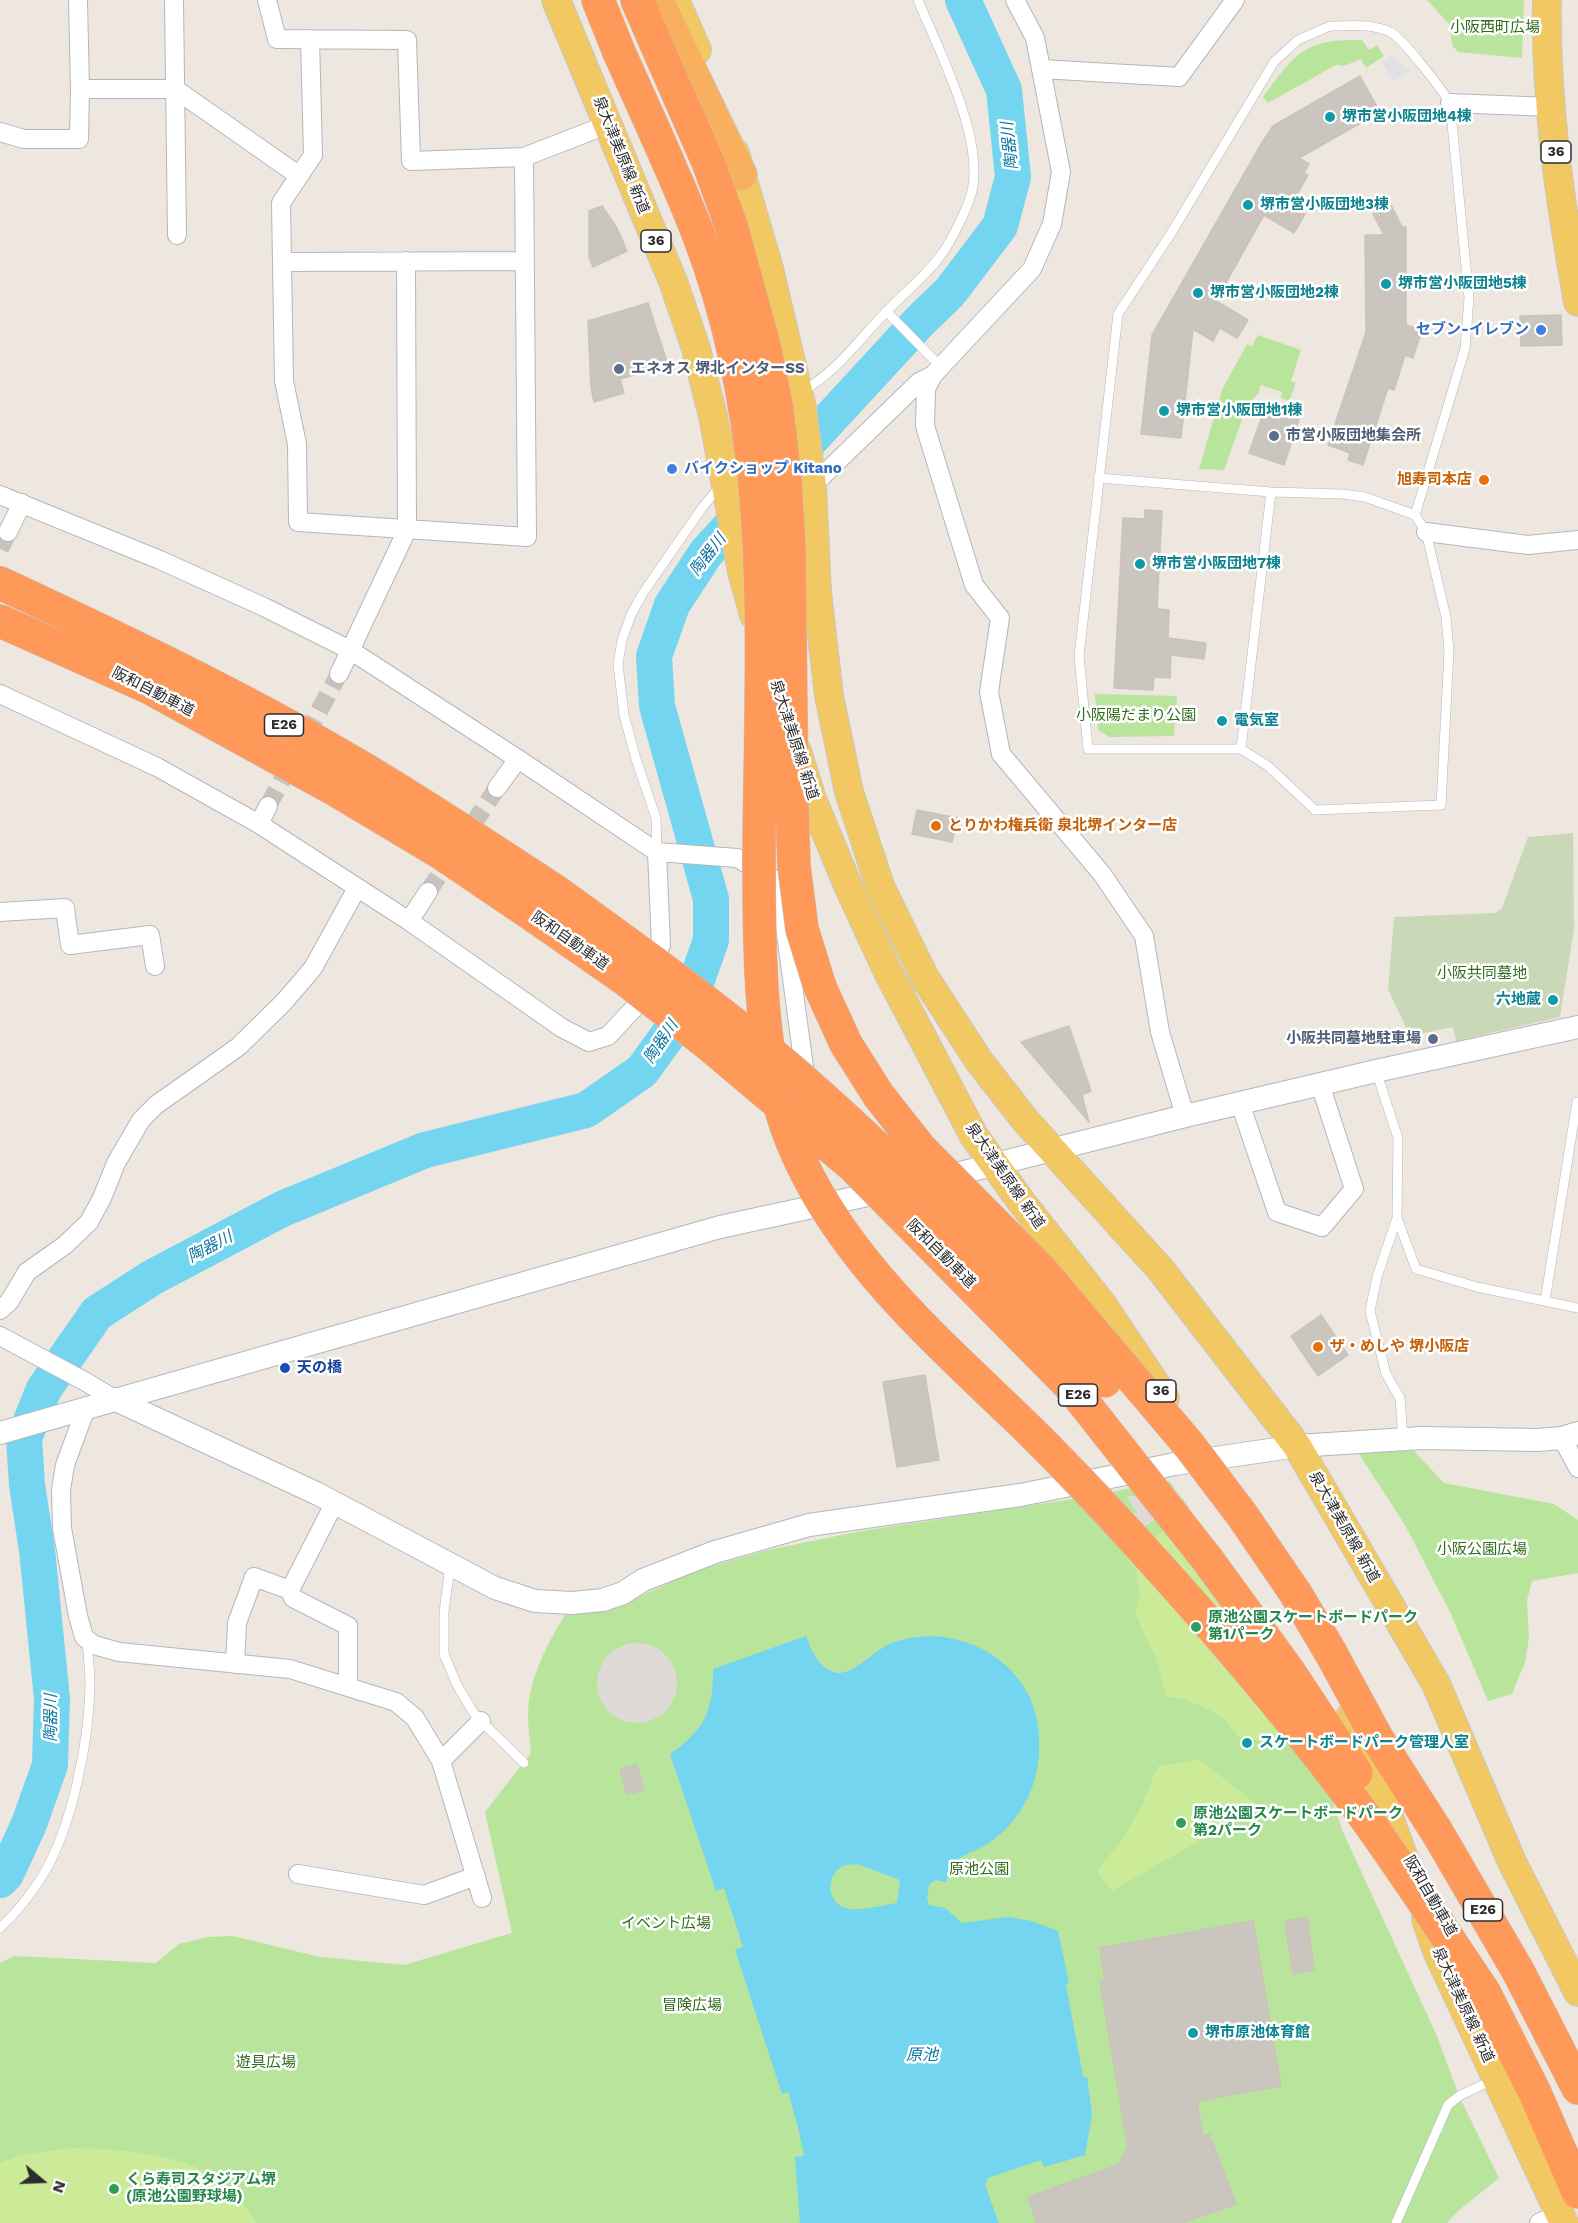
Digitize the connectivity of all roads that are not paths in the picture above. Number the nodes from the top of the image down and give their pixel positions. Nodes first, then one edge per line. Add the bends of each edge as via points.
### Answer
1 (78, 0) edge
2 (174, 0) edge
3 (267, 0) edge
4 (556, 0) edge
5 (598, 0) edge
6 (637, 0) edge
7 (658, 0) edge
8 (675, 0) edge
9 (918, 0) edge
10 (1014, 0) edge
11 (1236, 0) edge
12 (1547, 0) edge
13 (310, 39) junction
14 (1041, 69) junction
15 (80, 88) junction
16 (174, 89) junction
17 (1450, 103) junction
18 (1551, 106) junction
19 (609, 124) junction
20 (0, 132) edge
21 (524, 157) junction
22 (298, 175) junction
23 (742, 175) junction
24 (177, 235) dead end
25 (406, 261) junction
26 (525, 261) junction
27 (1574, 261) edge
28 (282, 262) junction
29 (1578, 302) edge
30 (886, 311) junction
31 (936, 370) junction
32 (800, 400) junction
33 (1098, 478) junction
34 (811, 479) junction
35 (726, 485) junction
36 (1271, 492) junction
37 (0, 495) edge
38 (22, 503) junction
39 (1415, 515) junction
40 (407, 530) junction
41 (8, 532) tunnel mouth
42 (1426, 532) junction
43 (1578, 540) edge
44 (0, 584) edge
45 (0, 621) edge
46 (350, 650) junction
47 (339, 674) tunnel mouth
48 (0, 694) edge
49 (1241, 749) junction
50 (518, 759) junction
51 (497, 788) tunnel mouth
52 (268, 806) tunnel mouth
53 (259, 824) junction
54 (657, 852) junction
55 (357, 888) junction
56 (428, 892) tunnel mouth
57 (0, 912) edge
58 (409, 921) junction
59 (155, 966) dead end
60 (1578, 1027) edge
61 (1376, 1071) junction
62 (1320, 1084) junction
63 (1576, 1102) dead end
64 (1240, 1103) junction
65 (1185, 1116) junction
66 (1051, 1149) junction
67 (994, 1165) junction
68 (829, 1204) junction
69 (1397, 1218) junction
70 (1545, 1301) junction
71 (1578, 1308) edge
72 (0, 1310) edge
73 (0, 1336) edge
74 (114, 1400) junction
75 (76, 1412) junction
76 (0, 1433) edge
77 (1570, 1436) edge
78 (1403, 1439) junction
79 (1297, 1446) junction
80 (1212, 1460) junction
81 (1578, 1467) edge
82 (335, 1502) junction
83 (451, 1564) junction
84 (290, 1590) junction
85 (87, 1640) junction
86 (235, 1664) junction
87 (348, 1687) junction
88 (482, 1720) junction
89 (1377, 1738) junction
90 (441, 1761) junction
91 (524, 1763) dead end
92 (298, 1874) dead end
93 (476, 1876) junction
94 (482, 1898) dead end
95 (0, 1928) edge
96 (1484, 1992) junction
97 (1578, 1992) edge
98 (1497, 2078) junction
99 (1578, 2088) edge
100 (1560, 2213) edge
101 (1396, 2223) edge

1 - 15 street
2 - 16 street
3 - 13 street via 277,39
4 - 19 main road, 泉大津美原線 新道 / 36
5 - 96 highway, bridge via 700,240 732,348 747,428 755,487 760,609 761,970 775,1084 789,1134 807,1176 863,1261 903,1307 1125,1530 1273,1700 1346,1791
6 - 89 highway, bridge via 708,162 731,225 762,335 777,410 789,546 795,866 802,928 820,987 846,1044 879,1096 920,1148 1041,1270 1189,1445 1242,1515 1296,1594
7 - 23 highway
8 - 23 main road, 泉大津美原線 新道 via 711,80
9 - 30 lane via 964,114 974,164 973,186 970,200 942,254
10 - 14 street via 1035,38
11 - 14 street via 1179,77
12 - 18 main road, 36
13 - 21 street via 407,40 411,161
13 - 22 street via 313,155
14 - 31 street via 1061,172 1052,224 1032,269
15 - 16 street
15 - 20 street via 79,139 24,139
16 - 22 street
16 - 24 street
17 - 18 street
17 - 33 lane via 1392,33 1371,26 1330,26 1298,40 1274,62 1118,314
17 - 39 lane via 1469,298 1465,349
18 - 27 main road, 36 via 1562,213
19 - 21 street
19 - 35 main road, 泉大津美原線 新道 / 36 via 696,349
21 - 26 street
22 - 28 street via 281,202
23 - 32 main road, 泉大津美原線 新道
25 - 26 street
25 - 28 street
25 - 40 street
26 - 40 street via 527,537
27 - 29 main road, 36
28 - 40 street via 284,381 297,444 298,522
30 - 31 lane
30 - 32 lane
31 - 34 street
31 - 65 street via 927,389 924,426 974,585 1000,618 989,692 1001,754 1102,874 1144,936 1160,1032
32 - 34 main road, 泉大津美原線 新道
33 - 36 lane
33 - 49 lane via 1079,656 1088,749
34 - 66 main road, 泉大津美原線 新道 via 817,592 829,696 849,792 880,886 925,978 979,1061
35 - 54 lane via 702,508 643,593 622,640 618,664 624,715 656,818
35 - 67 main road, 泉大津美原線 新道 / 36 via 742,572 812,799 888,972 974,1136
36 - 39 lane via 1365,497
36 - 49 lane
37 - 38 street
38 - 41 street
38 - 46 street via 264,607
39 - 42 lane
40 - 46 street
42 - 43 street via 1528,545
42 - 49 lane via 1446,617 1449,651 1441,805 1315,810 1268,766
44 - 89 highway, 阪和自動車道 / E26, bridge via 156,656 352,762 447,820 658,965 794,1073 872,1141 1079,1351 1150,1433 1292,1618
45 - 96 highway, 阪和自動車道 / E26, bridge via 150,688 441,853 626,980 853,1166 1072,1388 1207,1559 1290,1673 1364,1785
46 - 47 street
46 - 50 street
48 - 53 street via 157,767
50 - 51 street
50 - 54 street
52 - 53 street
53 - 55 street
54 - 58 street via 661,945 638,1005 608,1036 589,1042 562,1028
54 - 68 street via 737,858 779,882 809,1104
55 - 58 street
55 - 72 street via 312,968 284,1002 238,1047 141,1120 88,1222 65,1245 27,1272
56 - 58 street
57 - 59 street via 66,908 70,945 150,935
60 - 61 street
61 - 62 street
61 - 69 lane via 1398,1138
62 - 64 street
62 - 64 street via 1354,1189 1322,1227 1277,1212
63 - 70 lane
64 - 65 street
65 - 66 street
66 - 67 street
66 - 79 main road, 泉大津美原線 新道 via 1161,1270
67 - 68 street
67 - 80 main road, 泉大津美原線 新道 / 36 via 1102,1305
68 - 74 street via 720,1227
69 - 70 lane via 1416,1269
69 - 78 lane via 1370,1311 1386,1374 1400,1398
70 - 71 lane
73 - 74 street
74 - 75 street
74 - 82 street
75 - 76 street
75 - 85 street via 61,1490 62,1528 78,1616
77 - 78 street via 1538,1440
77 - 81 street
78 - 79 street
79 - 80 street
79 - 97 main road, 泉大津美原線 新道 via 1436,1684 1512,1862
80 - 83 street via 1020,1495 809,1525 715,1552 603,1600 535,1601 495,1588
80 - 98 main road, 泉大津美原線 新道 / 36 via 1232,1486 1268,1551 1364,1745 1437,1951
82 - 83 street
82 - 84 street
83 - 88 lane via 444,1612 444,1654 475,1715
84 - 86 street via 254,1577 237,1623
84 - 87 street via 293,1598 348,1626
85 - 86 street via 94,1646 119,1652
85 - 95 lane via 90,1685 85,1743 69,1812 43,1875
86 - 87 street via 290,1669
87 - 90 street via 396,1702 415,1718
88 - 90 street
88 - 91 lane
89 - 99 highway, 阪和自動車道 / E26 via 1518,1971
90 - 93 street
92 - 93 street via 424,1895
93 - 94 street
96 - 100 highway, 阪和自動車道 / E26 via 1535,2093
98 - 100 main road, 泉大津美原線 新道 / 36
98 - 101 lane via 1448,2105

